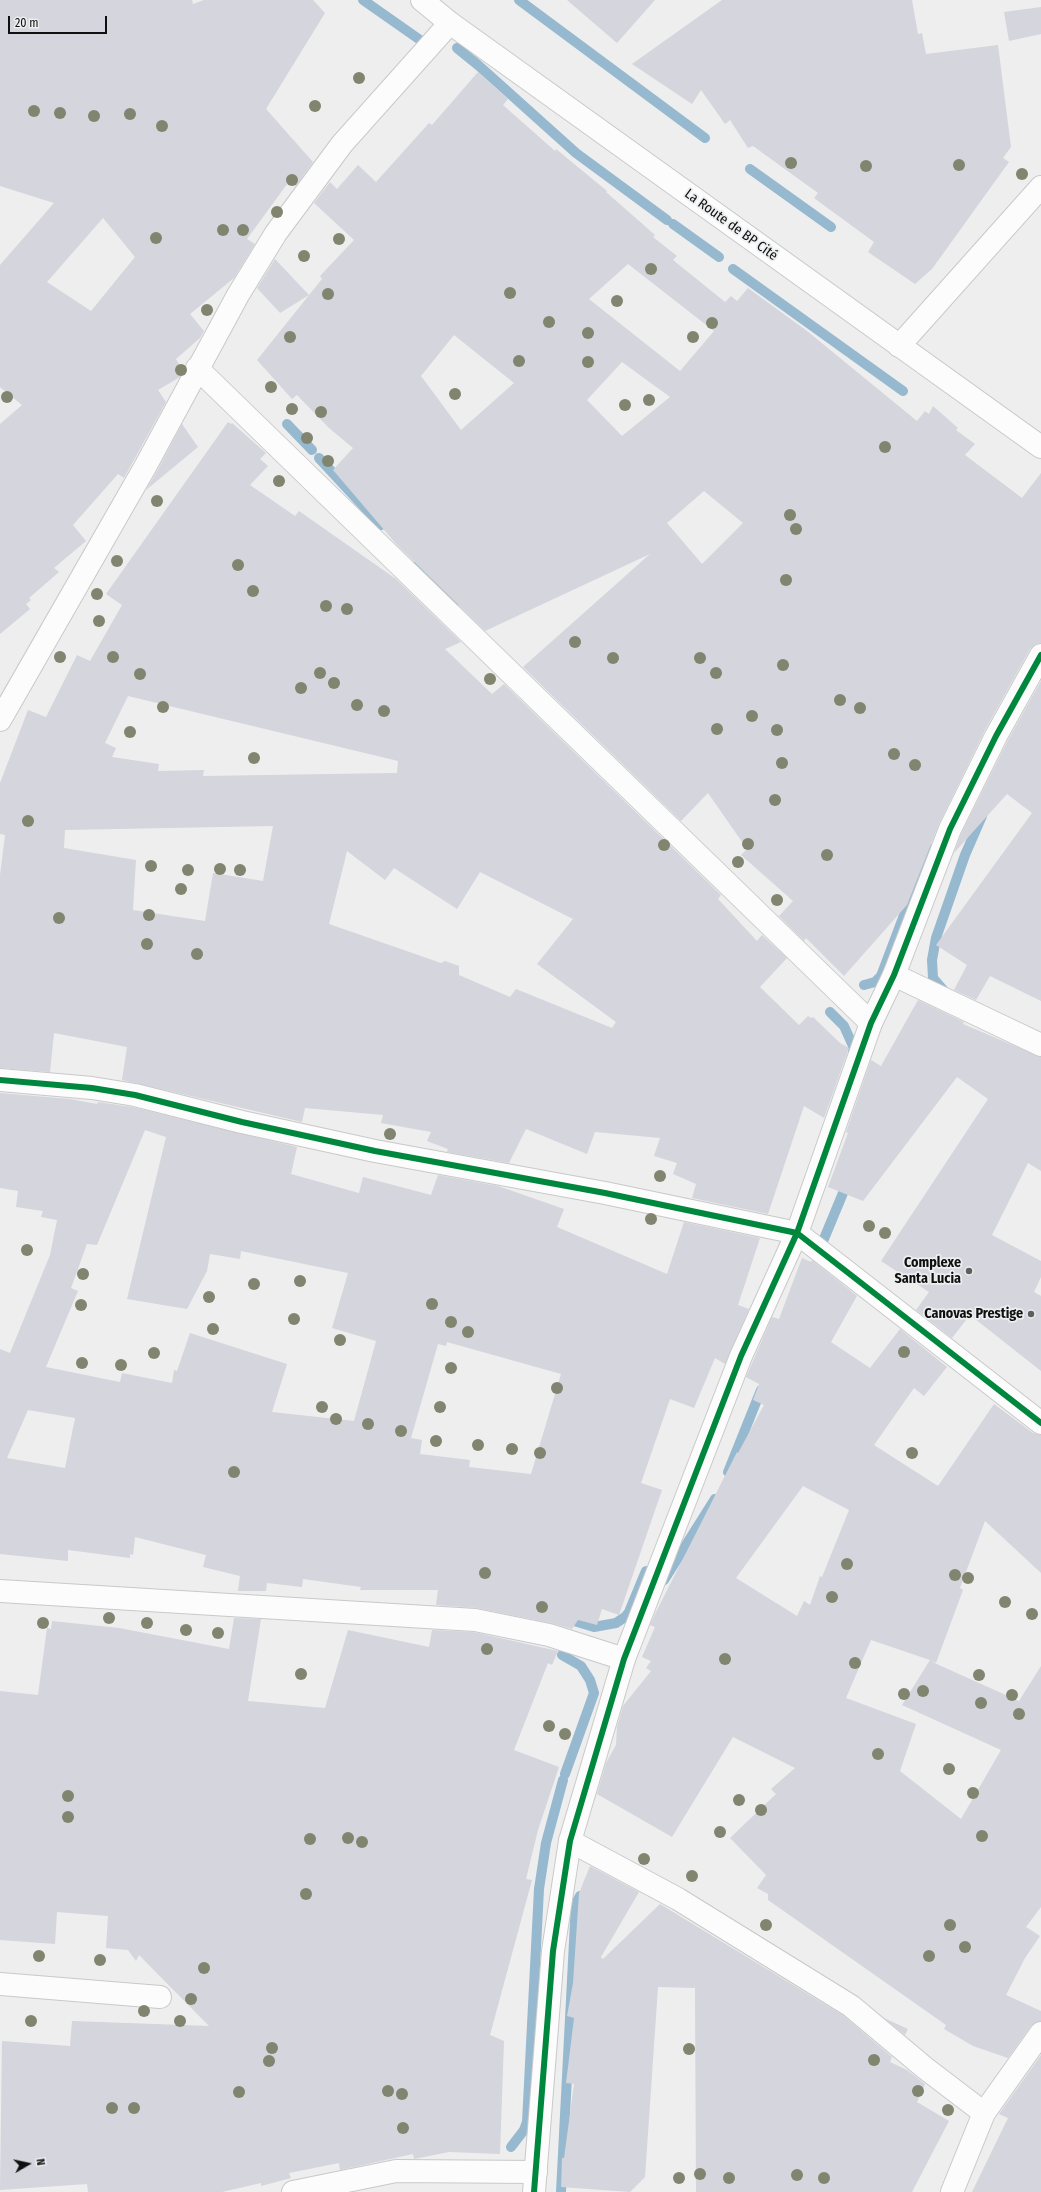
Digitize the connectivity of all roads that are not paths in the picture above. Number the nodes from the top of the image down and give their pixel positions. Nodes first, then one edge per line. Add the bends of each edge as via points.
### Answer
1 (422, 0) edge
2 (450, 23) junction
3 (1041, 187) edge
4 (899, 346) junction
5 (197, 368) junction
6 (1041, 447) edge
7 (1041, 655) edge
8 (0, 720) edge
9 (894, 975) junction
10 (871, 1023) junction
11 (1041, 1045) edge
12 (0, 1080) edge
13 (797, 1233) junction
14 (1041, 1423) edge
15 (0, 1591) edge
16 (624, 1659) junction
17 (570, 1841) junction
18 (0, 1984) edge
19 (160, 1997) dead end
20 (1041, 2033) edge
21 (984, 2113) junction
22 (535, 2182) edge
23 (293, 2192) edge
24 (952, 2192) edge

1 - 2 street, La Route de BP Cité
2 - 4 street, La Route de BP Cité
2 - 5 street via 342,144 276,233
3 - 4 street
4 - 6 street, La Route de BP Cité
5 - 8 street via 145,467
5 - 10 street
7 - 9 street via 996,736 950,829
9 - 10 street
9 - 11 street
10 - 13 street
12 - 13 street via 122,1092 375,1152 605,1193
13 - 14 street
13 - 16 street via 742,1356
15 - 16 street via 474,1620 549,1635
16 - 17 street
17 - 21 street via 678,1899 851,2006
17 - 22 street via 554,1951
18 - 19 street
20 - 21 street
21 - 24 street
22 - 23 street via 396,2171

